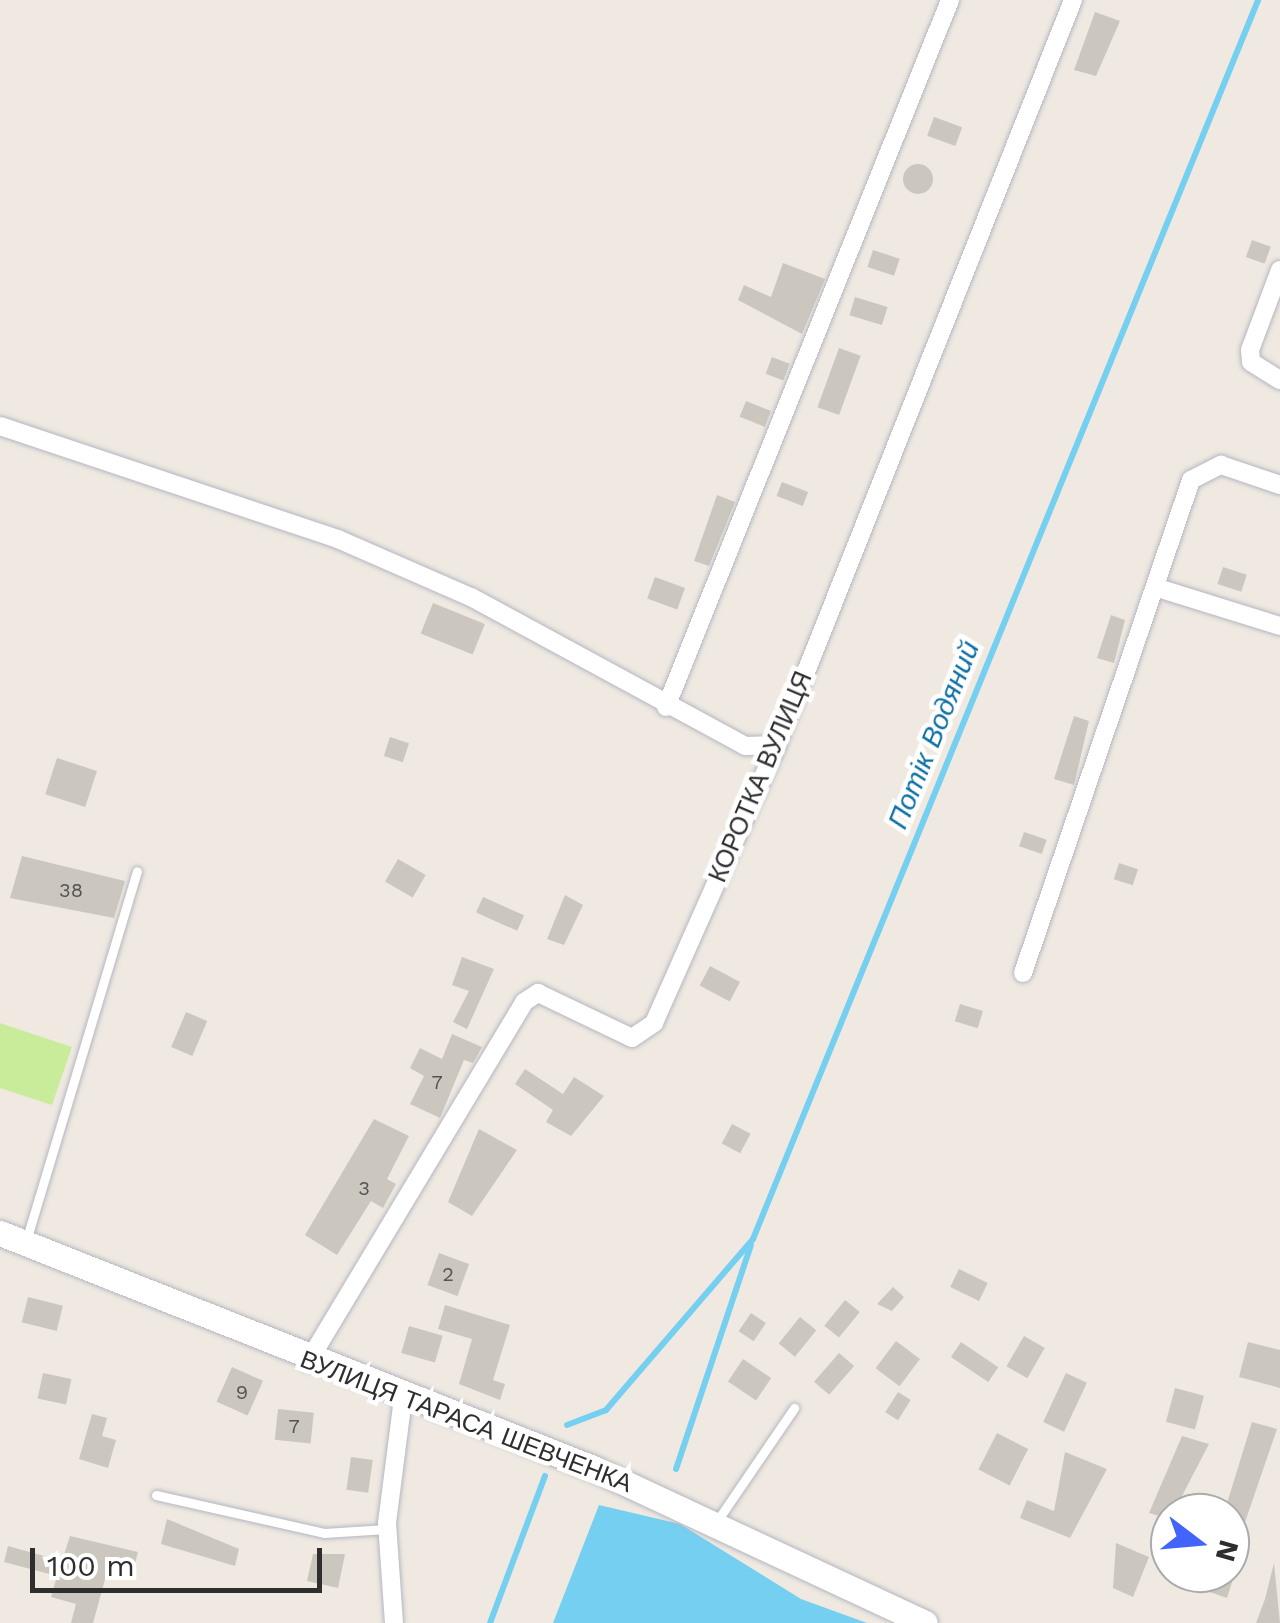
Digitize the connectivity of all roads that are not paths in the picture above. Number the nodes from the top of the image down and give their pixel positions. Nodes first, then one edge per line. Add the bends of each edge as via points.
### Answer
1 (950, 0) edge
2 (1074, 0) edge
3 (1280, 270) edge
4 (1280, 380) edge
5 (0, 426) edge
6 (1280, 485) edge
7 (1158, 588) junction
8 (1280, 626) edge
9 (666, 707) junction
10 (777, 745) junction
11 (137, 871) dead end
12 (1022, 973) dead end
13 (0, 1233) edge
14 (25, 1244) junction
15 (308, 1362) junction
16 (402, 1398) junction
17 (794, 1408) dead end
18 (156, 1496) dead end
19 (716, 1523) junction
20 (387, 1529) junction
21 (394, 1623) edge
22 (926, 1623) edge

1 - 9 street
2 - 10 street, КОРОТКА ВУЛИЦЯ
3 - 4 street via 1250,350 1251,362
5 - 9 street via 338,539 470,597
6 - 7 street via 1221,465 1190,480
7 - 8 street
7 - 12 street
9 - 10 street via 745,746
10 - 15 street, КОРОТКА ВУЛИЦЯ via 654,1023 632,1038 538,993 524,1002
11 - 14 lane
13 - 14 street, ВУЛИЦЯ ТАРАСА ШЕВЧЕНКА
14 - 15 street, ВУЛИЦЯ ТАРАСА ШЕВЧЕНКА
15 - 16 street, ВУЛИЦЯ ТАРАСА ШЕВЧЕНКА
16 - 19 street, ВУЛИЦЯ ТАРАСА ШЕВЧЕНКА
16 - 20 street
17 - 19 lane
18 - 20 lane via 324,1533
19 - 22 street, ВУЛИЦЯ ТАРАСА ШЕВЧЕНКА
20 - 21 street

